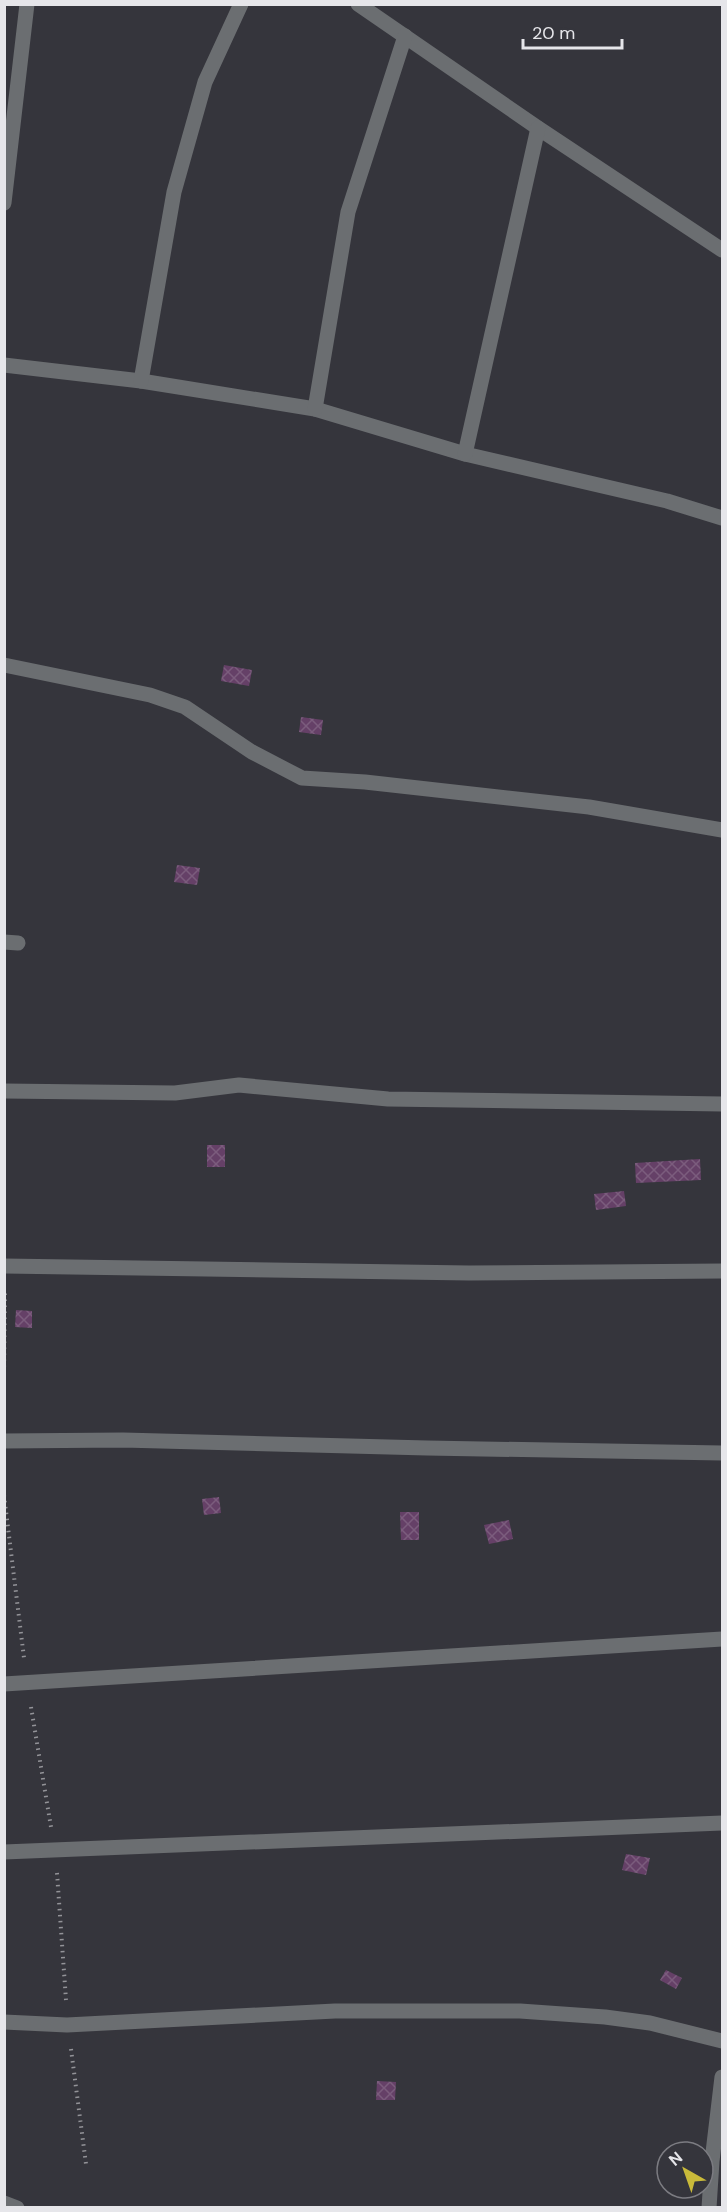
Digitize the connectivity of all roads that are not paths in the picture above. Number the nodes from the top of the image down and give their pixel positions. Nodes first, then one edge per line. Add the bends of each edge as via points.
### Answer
1 (27, 4) edge
2 (241, 4) edge
3 (358, 4) edge
4 (405, 36) junction
5 (538, 128) junction
6 (4, 203) edge
7 (723, 250) edge
8 (4, 365) edge
9 (141, 381) junction
10 (315, 409) junction
11 (465, 453) junction
12 (723, 518) edge
13 (4, 664) edge
14 (723, 830) edge
15 (4, 1091) edge
16 (723, 1104) edge
17 (4, 1266) edge
18 (723, 1271) edge
19 (4, 1441) edge
20 (723, 1453) edge
21 (723, 1639) edge
22 (4, 1684) edge
23 (723, 1823) edge
24 (4, 1852) edge
25 (4, 2022) edge
26 (723, 2042) edge
27 (723, 2077) edge
28 (4, 2203) edge
29 (17, 2208) edge
30 (709, 2208) edge

1 - 6 street
2 - 9 street via 205,82 174,192
3 - 4 street
4 - 5 street
4 - 10 street via 348,212
5 - 7 street
5 - 11 street
8 - 9 street
9 - 10 street
10 - 11 street
11 - 12 street
13 - 14 street via 150,695 185,707 252,752 302,778 589,807
15 - 16 street via 175,1093 239,1085 388,1099
17 - 18 street via 469,1273
19 - 20 street
21 - 22 street
23 - 24 street
25 - 26 street via 68,2025 335,2011 520,2011 650,2023
27 - 30 street
28 - 29 street

